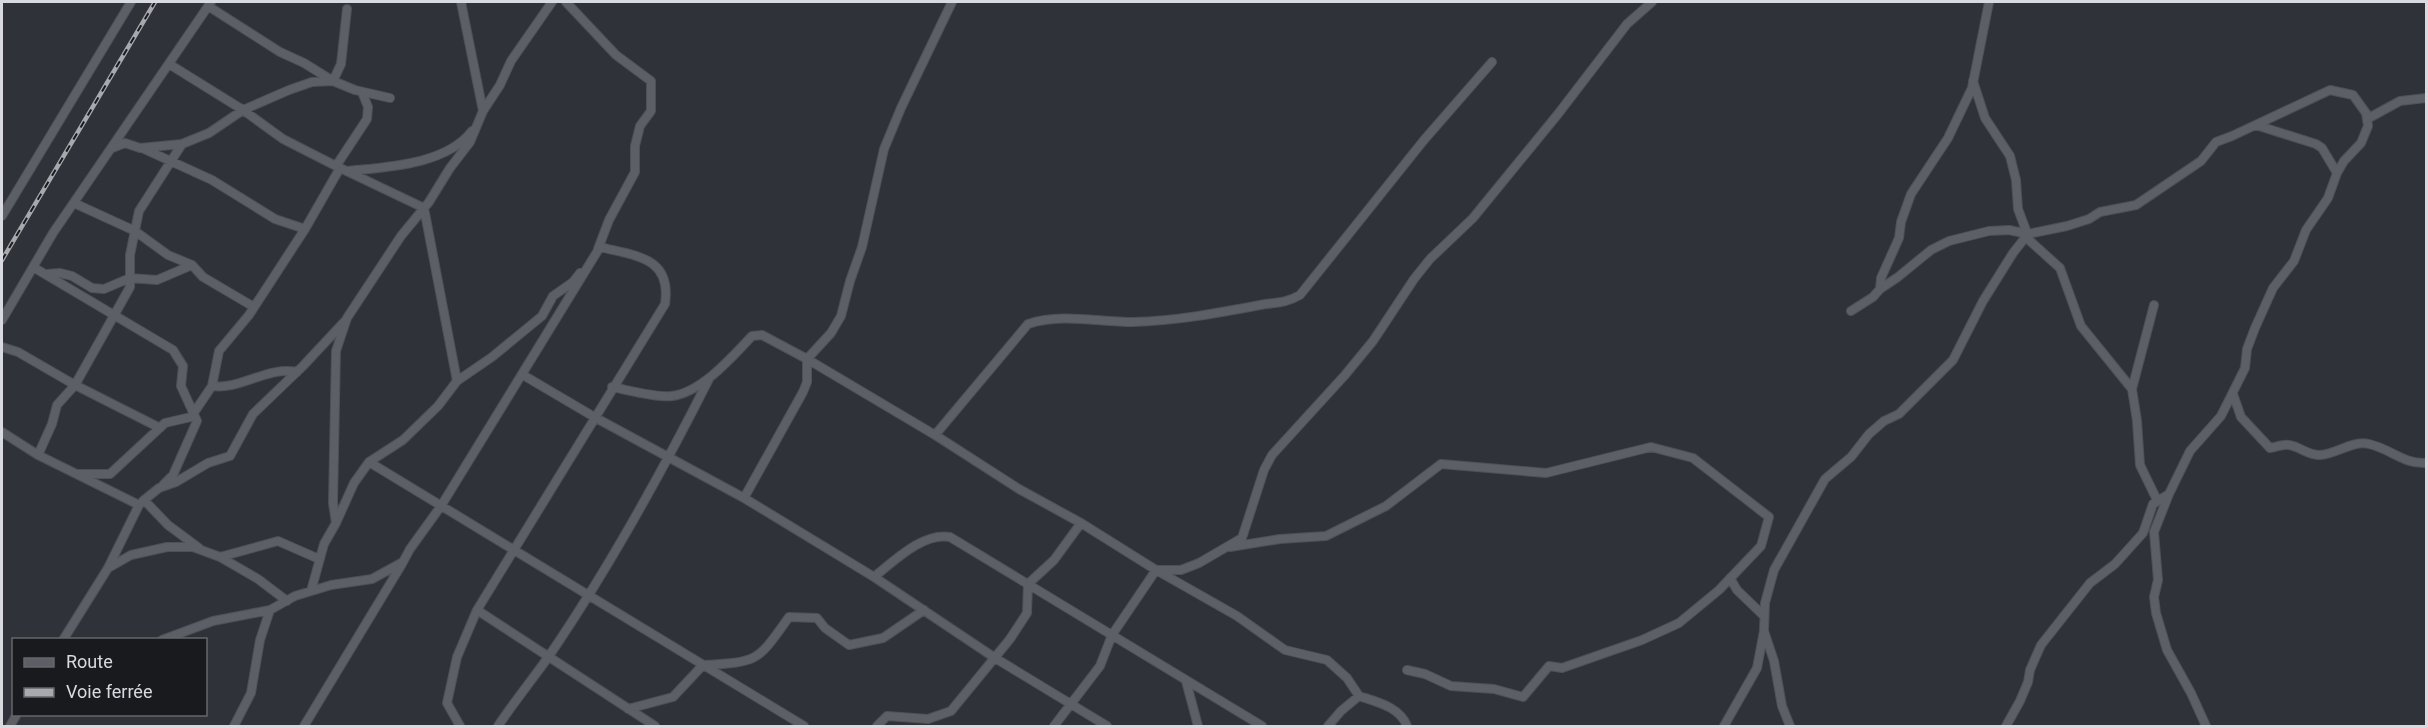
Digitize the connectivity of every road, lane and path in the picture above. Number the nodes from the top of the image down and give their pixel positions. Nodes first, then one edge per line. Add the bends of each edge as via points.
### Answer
1 (131, 2) edge
2 (462, 2) edge
3 (552, 2) edge
4 (566, 2) edge
5 (952, 2) edge
6 (1652, 2) edge
7 (1989, 2) edge
8 (209, 4) edge
9 (347, 9) dead end
10 (1492, 62) dead end
11 (169, 64) junction
12 (333, 81) junction
13 (1973, 81) junction
14 (362, 92) junction
15 (390, 98) dead end
16 (2427, 98) edge
17 (243, 110) junction
18 (483, 111) junction
19 (2367, 119) junction
20 (477, 124) junction
21 (2256, 125) junction
22 (182, 144) junction
23 (112, 148) junction
24 (140, 148) junction
25 (171, 162) junction
26 (340, 168) junction
27 (2337, 173) junction
28 (74, 203) junction
29 (424, 208) junction
30 (2, 216) edge
31 (305, 229) junction
32 (135, 231) junction
33 (2028, 234) junction
34 (600, 247) junction
35 (192, 265) junction
36 (33, 267) junction
37 (45, 274) junction
38 (130, 278) junction
39 (1880, 289) junction
40 (2154, 306) dead end
41 (254, 307) junction
42 (1851, 311) dead end
43 (116, 315) junction
44 (347, 318) junction
45 (2, 320) edge
46 (2, 347) edge
47 (807, 359) junction
48 (297, 372) junction
49 (523, 375) junction
50 (710, 377) junction
51 (457, 381) junction
52 (75, 385) junction
53 (212, 387) junction
54 (612, 387) junction
55 (2132, 389) junction
56 (2233, 394) junction
57 (193, 414) junction
58 (596, 418) junction
59 (160, 428) junction
60 (2, 432) edge
61 (935, 435) junction
62 (38, 455) junction
63 (669, 458) junction
64 (369, 462) junction
65 (2427, 463) edge
66 (78, 474) junction
67 (159, 488) junction
68 (2169, 494) junction
69 (744, 498) junction
70 (2157, 500) junction
71 (142, 502) junction
72 (441, 506) junction
73 (336, 523) junction
74 (1081, 523) junction
75 (1230, 547) junction
76 (513, 550) junction
77 (204, 551) junction
78 (223, 556) junction
79 (319, 559) junction
80 (403, 562) junction
81 (108, 568) junction
82 (1156, 570) junction
83 (874, 577) junction
84 (1730, 578) junction
85 (1028, 584) junction
86 (311, 591) junction
87 (588, 595) junction
88 (287, 601) junction
89 (270, 610) junction
90 (477, 610) junction
91 (924, 610) junction
92 (1763, 615) junction
93 (1764, 631) junction
94 (1112, 635) junction
95 (64, 638) edge
96 (165, 638) edge
97 (548, 657) junction
98 (995, 658) junction
99 (704, 665) junction
100 (1407, 670) dead end
101 (1186, 681) junction
102 (1359, 696) junction
103 (1070, 704) junction
104 (628, 709) junction
105 (234, 726) edge
106 (304, 726) edge
107 (460, 726) edge
108 (498, 726) edge
109 (655, 726) edge
110 (804, 726) edge
111 (877, 726) edge
112 (1054, 726) edge
113 (1107, 726) edge
114 (1198, 726) edge
115 (1262, 726) edge
116 (1328, 726) edge
117 (1407, 726) edge
118 (1724, 726) edge
119 (1791, 726) edge
120 (2006, 726) edge
121 (2206, 726) edge

1 - 30 street
2 - 18 street
3 - 18 street via 511,61
4 - 34 street via 616,55 651,81 651,111 640,126 634,146 635,172 609,220
5 - 47 street via 884,149 862,247 841,316
6 - 75 street via 1627,24 1473,218 1430,259 1373,341 1272,455 1242,538
7 - 13 street
8 - 11 street
8 - 12 street via 280,52
9 - 12 street via 341,64
10 - 61 street via 1300,295 1287,303 1203,317 1133,322 1046,318 1028,324
11 - 17 street
11 - 23 street
12 - 14 street
12 - 17 street via 312,82
13 - 33 street via 1985,118 2010,156 2018,209
13 - 39 street via 1948,138 1911,194
14 - 15 street
14 - 26 street via 368,107 367,119
16 - 19 street via 2400,101
17 - 22 street via 209,134
17 - 26 street via 283,139
18 - 20 street
19 - 21 street via 2353,95 2330,90
19 - 27 street via 2361,143
20 - 26 street via 467,138 434,157 403,166
20 - 29 street via 470,142
21 - 27 street via 2316,144
21 - 33 street via 2216,142 2201,161 2136,205
22 - 24 street
22 - 25 street
23 - 24 street via 125,143
23 - 28 street
24 - 25 street
25 - 31 street via 212,180 275,219
25 - 32 street via 139,211
26 - 29 street
26 - 31 street
27 - 56 street via 2294,261 2261,312
28 - 32 street
28 - 36 street
29 - 44 street
29 - 51 street
31 - 41 street
32 - 35 street via 168,255
32 - 38 street
33 - 39 street via 1989,231 1949,241
33 - 55 street via 2030,241 2060,268 2081,326
33 - 92 street via 1983,301 1953,360 1899,414 1884,420 1851,457 1824,479 1774,570
34 - 49 street
34 - 51 street via 573,282 553,296 542,316
34 - 54 street via 647,260 666,278 665,304
35 - 38 street via 157,280
35 - 41 street via 203,277
36 - 37 street
36 - 45 street
37 - 38 street via 72,276 92,288 104,289
37 - 43 street
38 - 43 street via 130,287
39 - 42 street
40 - 55 street
41 - 53 street via 219,351
43 - 52 street
43 - 57 street via 174,350 183,366 181,386
44 - 48 street
44 - 73 street via 336,351
46 - 52 street via 18,351
47 - 50 street via 757,334
47 - 61 street
47 - 69 street via 803,392
48 - 53 street via 285,369 225,388
48 - 67 street via 253,414 230,456
49 - 58 street
49 - 72 street
50 - 54 street via 670,396
50 - 63 street
51 - 64 street via 403,440
52 - 59 street
52 - 62 street via 57,405
53 - 57 street
54 - 58 street
55 - 70 street via 2140,465
56 - 65 street via 2241,417 2270,448 2288,445 2319,455 2368,443 2406,461
56 - 68 street via 2221,416 2190,452
57 - 59 street
57 - 67 street via 197,421 173,475
58 - 63 street
58 - 76 street
59 - 66 street via 110,474
60 - 62 street
61 - 74 street via 1018,489
62 - 66 street
63 - 69 street
63 - 87 street
64 - 72 street
64 - 73 street via 354,483
66 - 71 street
67 - 71 street
68 - 70 street
68 - 121 street via 2154,532 2156,613 2167,650
69 - 83 street
70 - 120 street via 2143,533 2115,564 2090,583 2041,645
71 - 77 street
71 - 81 street
72 - 76 street
72 - 80 street
73 - 79 street
74 - 82 street
74 - 85 street via 1054,560
75 - 82 street via 1181,570
75 - 84 street via 1326,536 1386,506 1441,464 1546,473 1651,447 1693,458 1769,518 1761,546
76 - 87 street
76 - 90 street
77 - 78 street
77 - 81 street via 167,547 131,555
78 - 79 street via 278,541
78 - 88 street
79 - 86 street
80 - 86 street via 372,579
80 - 106 street
81 - 95 street
82 - 94 street
82 - 102 street via 1237,616 1285,650 1327,660
83 - 85 street via 913,547 940,535 960,542
83 - 91 street
84 - 92 street
84 - 100 street via 1679,623 1562,668 1549,666 1523,697 1494,689 1451,687
85 - 94 street
85 - 98 street via 1027,613
86 - 88 street
87 - 97 street
87 - 99 street
88 - 89 street
89 - 96 street via 213,621
89 - 105 street via 250,693
90 - 97 street
90 - 107 street via 457,657 447,703
91 - 98 street
91 - 99 street via 883,638 849,645 817,618 789,616 764,652 746,663
92 - 93 street
93 - 118 street via 1757,668
93 - 119 street via 1782,706
94 - 101 street
94 - 103 street via 1100,666
97 - 104 street
97 - 108 street
98 - 103 street
98 - 111 street via 951,711 928,719 887,716
99 - 104 street via 673,697
99 - 110 street
101 - 114 street
101 - 115 street
102 - 116 street
102 - 117 street via 1385,705 1404,717
103 - 112 street
103 - 113 street
104 - 109 street

